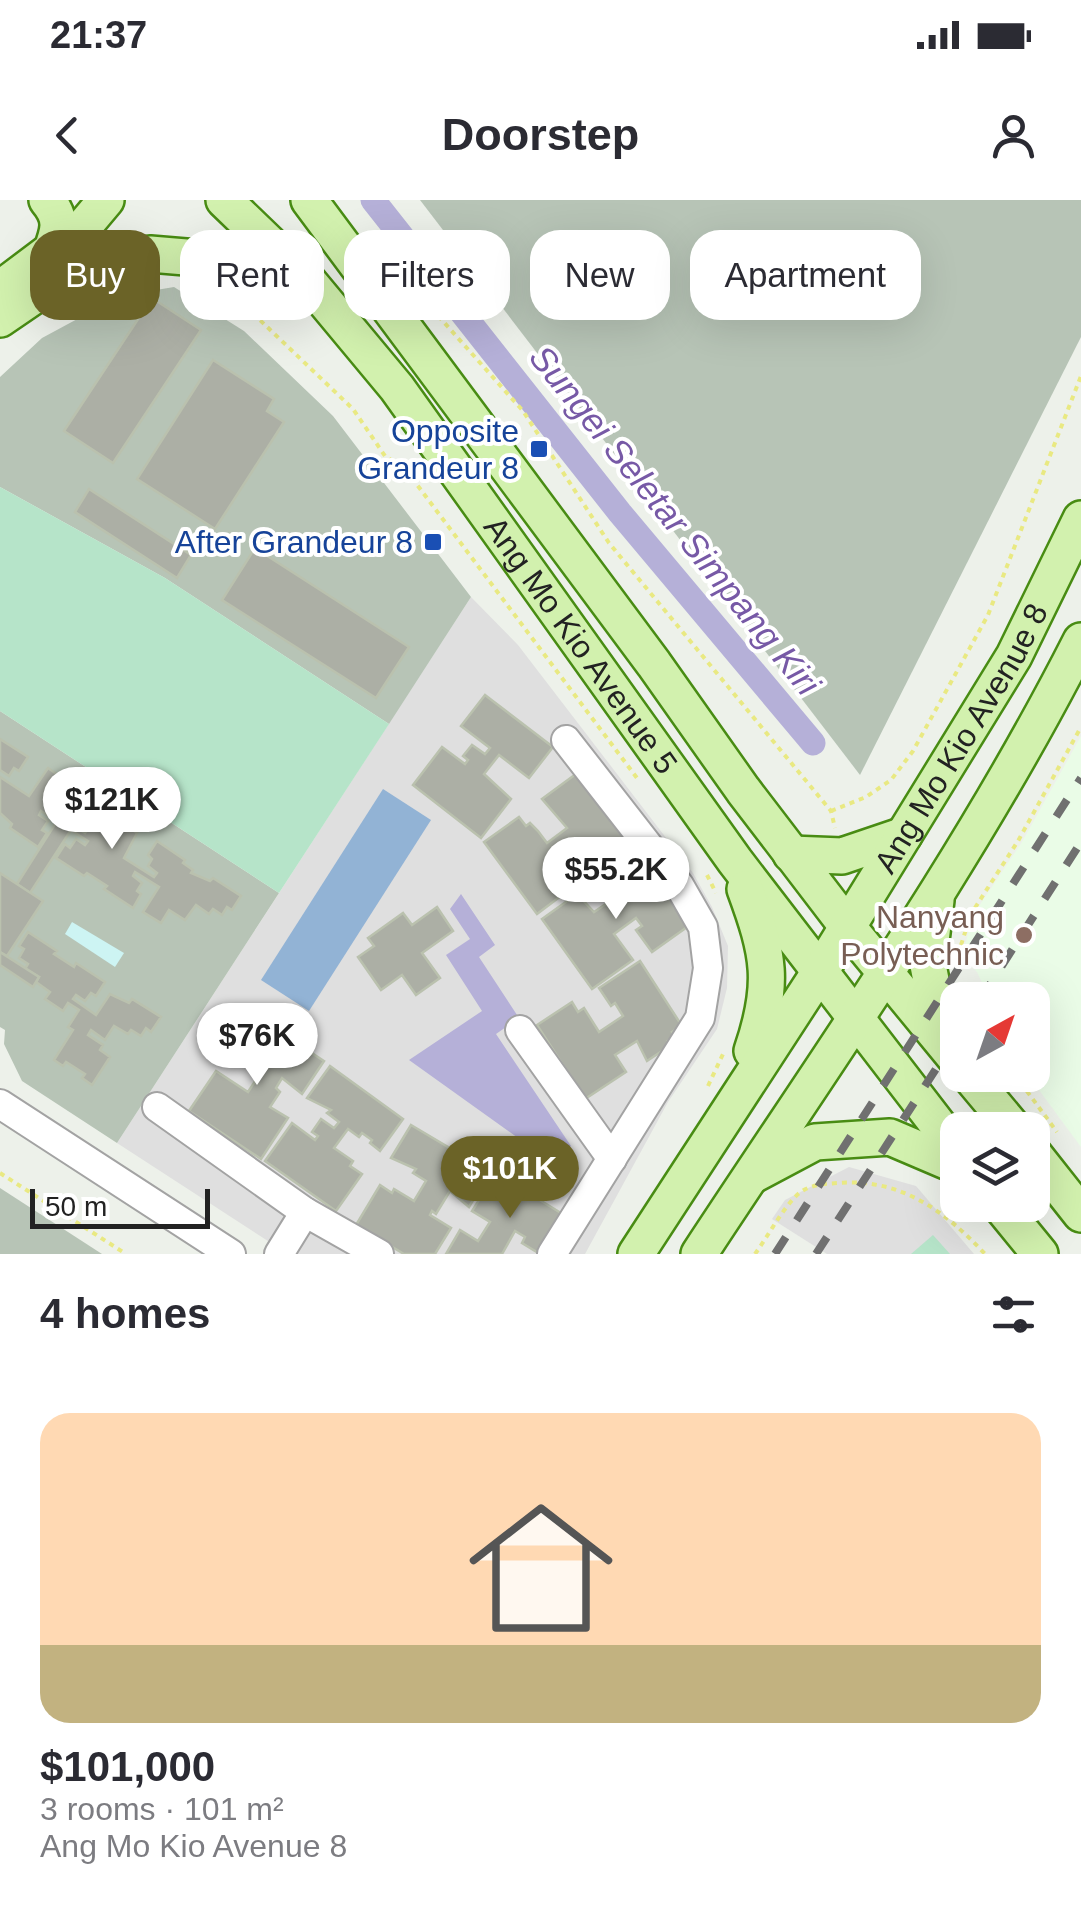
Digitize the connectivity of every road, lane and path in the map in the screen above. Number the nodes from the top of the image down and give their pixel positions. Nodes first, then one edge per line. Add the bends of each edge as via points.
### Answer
1 (47, 200) edge
2 (106, 200) edge
3 (224, 200) edge
4 (309, 200) edge
5 (59, 230) edge
6 (79, 230) edge
7 (255, 230) edge
8 (180, 257) edge
9 (30, 268) edge
10 (0, 290) edge
11 (324, 300) edge
12 (0, 319) edge
13 (260, 320) edge
14 (442, 320) edge
15 (1081, 376) edge
16 (346, 402) dead end
17 (1081, 519) edge
18 (1081, 641) edge
19 (1081, 727) edge
20 (566, 740) dead end
21 (904, 835) junction
22 (792, 854) junction
23 (734, 860) junction
24 (938, 889) junction
25 (847, 926) junction
26 (958, 954) dead end
27 (821, 970) junction
28 (885, 972) junction
29 (940, 1012) edge
30 (856, 1017) junction
31 (520, 1030) dead end
32 (940, 1040) edge
33 (984, 1092) edge
34 (735, 1099) junction
35 (0, 1104) edge
36 (157, 1107) dead end
37 (1000, 1112) edge
38 (0, 1122) edge
39 (34, 1125) junction
40 (940, 1127) edge
41 (1050, 1152) edge
42 (940, 1158) edge
43 (612, 1159) junction
44 (0, 1173) edge
45 (750, 1177) junction
46 (305, 1212) junction
47 (1081, 1214) edge
48 (1014, 1222) edge
49 (349, 1247) edge
50 (126, 1254) edge
51 (231, 1254) edge
52 (278, 1254) edge
53 (379, 1254) edge
54 (552, 1254) edge
55 (636, 1254) edge
56 (699, 1254) edge
57 (755, 1254) edge
58 (985, 1254) edge
59 (1040, 1254) edge

1 - 5 main road via 58,213
2 - 6 main road
3 - 7 main road, Ang Mo Kio Avenue 5
4 - 22 main road, Ang Mo Kio Avenue 5
8 - 12 main road via 150,254 63,276
9 - 10 main road
11 - 23 main road, Ang Mo Kio Avenue 5 via 397,388
13 - 16 path
14 - 15 path via 523,412 609,543 831,811 891,780 914,752 988,615
17 - 21 main road, Ang Mo Kio Avenue 8 via 1014,656
18 - 24 main road, Ang Mo Kio Avenue 8
19 - 26 path via 970,914
20 - 43 street via 679,885 702,927 708,968 700,1018
21 - 22 main road via 842,856
21 - 25 main road, Ang Mo Kio Avenue 8
22 - 25 main road, Ang Mo Kio Avenue 5
23 - 27 main road, Ang Mo Kio Avenue 5
23 - 34 main road via 763,937 768,974 766,1009
24 - 28 main road, Ang Mo Kio Avenue 8
24 - 29 main road via 928,965
25 - 27 main road, Ang Mo Kio Avenue 8
25 - 28 main road, Ang Mo Kio Avenue 5
27 - 30 main road, Ang Mo Kio Avenue 5
27 - 34 main road, Ang Mo Kio Avenue 8
28 - 30 main road, Ang Mo Kio Avenue 8
28 - 32 main road, Ang Mo Kio Avenue 5
30 - 40 main road, Ang Mo Kio Avenue 5
30 - 45 main road, Ang Mo Kio Avenue 8
31 - 43 street
33 - 37 main road
34 - 55 main road, Ang Mo Kio Avenue 8
35 - 39 street
36 - 46 street
38 - 39 street
39 - 51 street
41 - 47 main road
42 - 45 main road via 890,1137 815,1142
43 - 54 street
44 - 50 path
45 - 56 main road, Ang Mo Kio Avenue 8
46 - 49 street
46 - 52 street
48 - 59 main road
49 - 53 street
57 - 58 path via 796,1194 816,1184 856,1181 899,1188 925,1202

